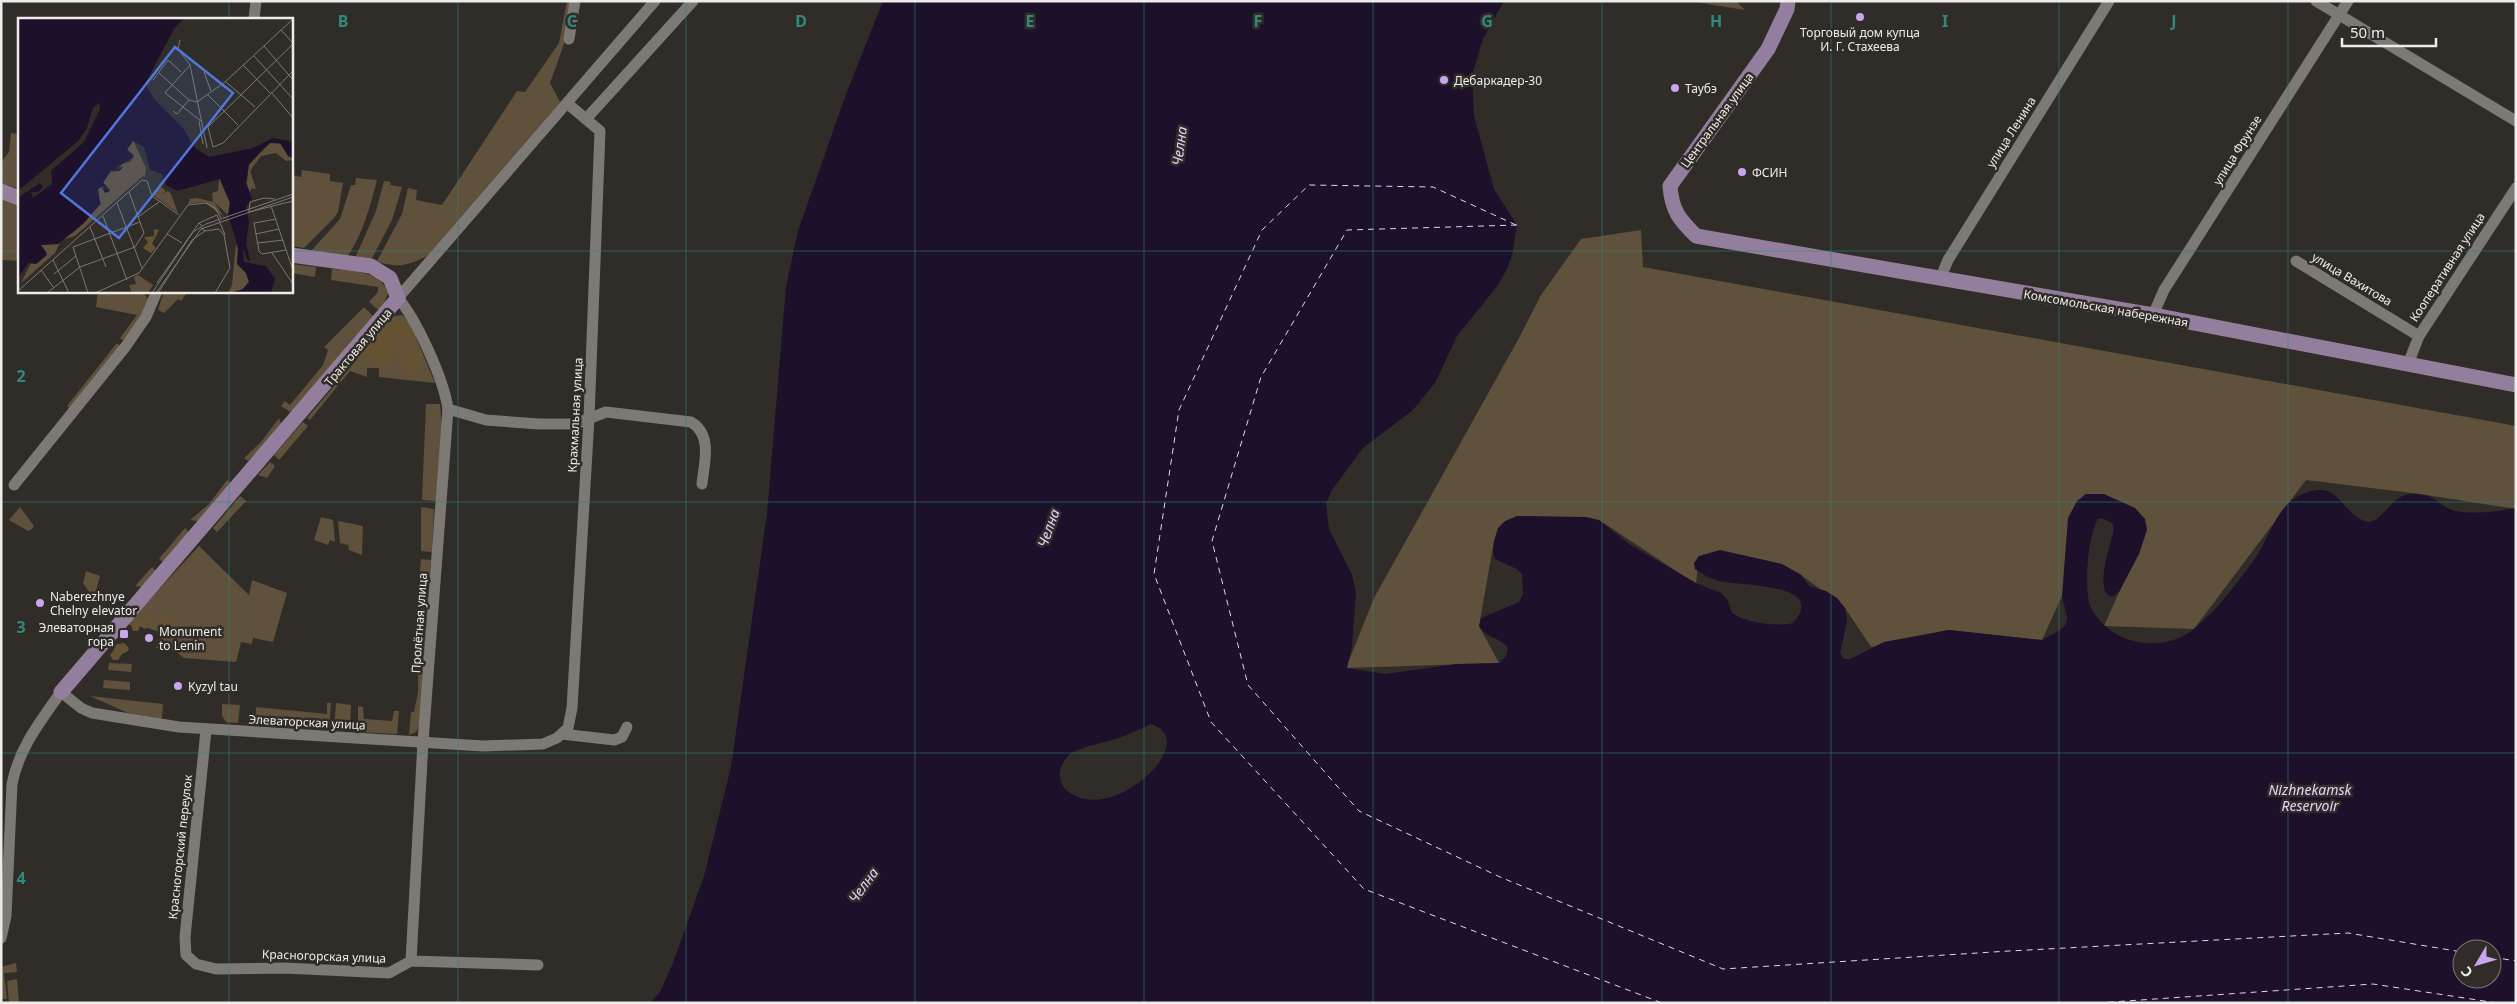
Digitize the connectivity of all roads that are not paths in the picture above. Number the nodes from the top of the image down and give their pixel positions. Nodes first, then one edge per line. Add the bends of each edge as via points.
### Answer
1 (256, 1) edge
2 (575, 1) edge
3 (655, 1) edge
4 (693, 1) edge
5 (1788, 1) edge
6 (2109, 1) edge
7 (2316, 1) edge
8 (2348, 1) edge
9 (2339, 15) junction
10 (254, 18) edge
11 (569, 38) dead end
12 (568, 104) junction
13 (586, 119) junction
14 (2516, 121) edge
15 (2516, 188) edge
16 (1, 191) edge
17 (18, 198) edge
18 (1696, 236) joint
19 (292, 255) edge
20 (2296, 261) dead end
21 (1940, 279) junction
22 (157, 292) edge
23 (398, 298) junction
24 (2153, 315) junction
25 (2418, 336) junction
26 (2408, 364) junction
27 (2516, 384) edge
28 (448, 409) junction
29 (589, 418) junction
30 (14, 484) dead end
31 (702, 484) dead end
32 (61, 692) junction
33 (627, 727) dead end
34 (206, 730) junction
35 (560, 736) junction
36 (423, 742) junction
37 (1, 938) edge
38 (411, 961) junction
39 (196, 964) joint
40 (538, 966) dead end

1 - 10 street
2 - 11 street
3 - 12 street, Трактовая улица
4 - 13 street
5 - 18 street, Центральная улица via 1768,49 1670,186 1672,205
6 - 21 street, улица Ленина via 1948,260
7 - 9 street
8 - 9 street, улица Фрунзе
9 - 14 street
9 - 24 street, улица Фрунзе via 2164,290
12 - 13 street, Крахмальная улица
12 - 23 street, Трактовая улица
13 - 29 street, Крахмальная улица via 600,131
15 - 25 street, Кооперативная улица
16 - 17 street
18 - 21 street, Комсомольская набережная
19 - 23 street via 372,266 390,278
20 - 25 street, улица Вахитова
21 - 24 street, Комсомольская набережная
22 - 30 street via 146,317 126,346
23 - 28 street, Пролётная улица via 408,310 431,360
23 - 32 street, Трактовая улица
24 - 26 street, Комсомольская набережная
25 - 26 street, Кооперативная улица
26 - 27 street, Комсомольская набережная
28 - 29 street via 486,420 539,424 575,424
28 - 36 street, Пролётная улица
29 - 31 street via 606,412 691,422 698,427 706,442
29 - 35 street, Крахмальная улица via 572,708 568,728
32 - 34 street, Элеваторская улица via 81,708 101,715
32 - 37 street via 26,742 15,766 6,916
33 - 35 street via 622,737 614,740
34 - 36 street, Элеваторская улица
34 - 39 street, Красногорский переулок via 184,937 186,955
35 - 36 street, Элеваторская улица via 543,744 483,746
36 - 38 street, Пролётная улица
38 - 39 street, Красногорская улица via 389,973 284,968 216,969
38 - 40 street

